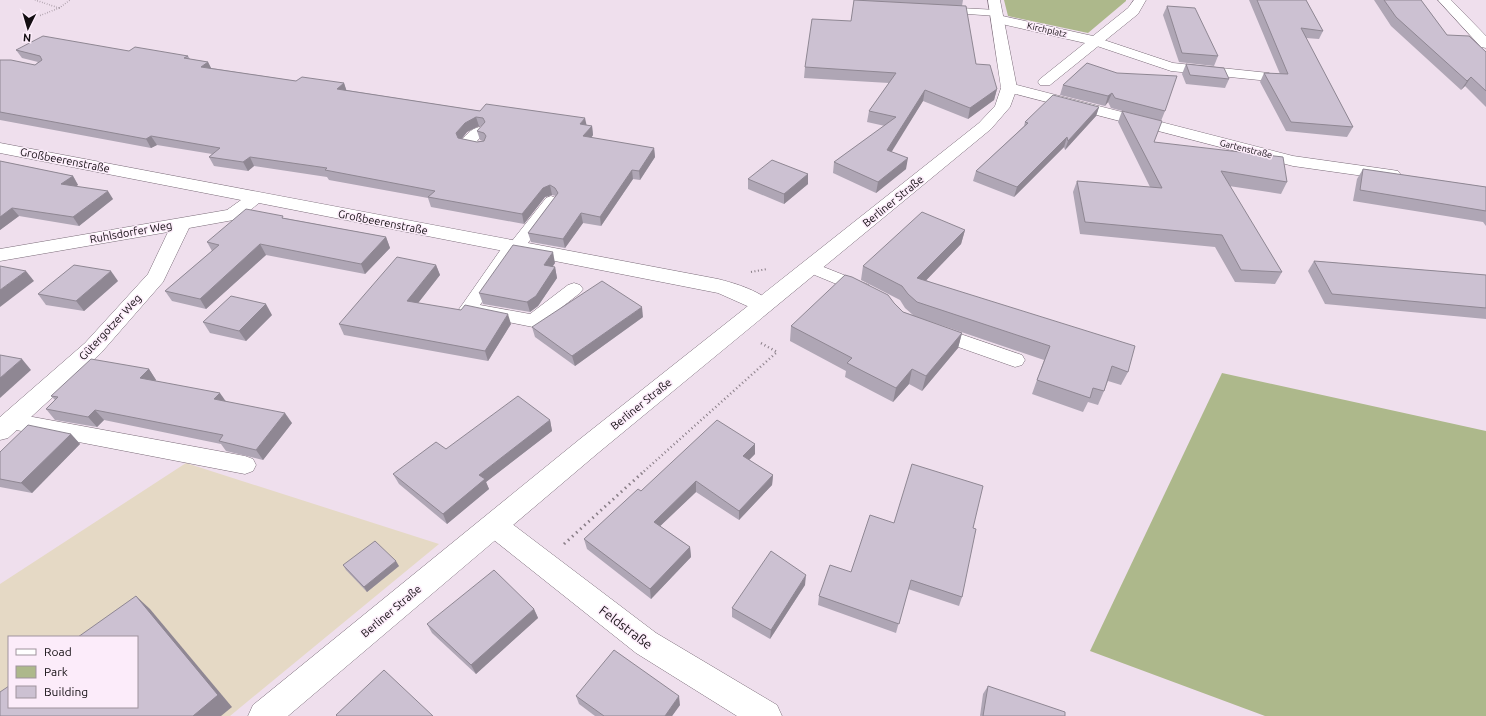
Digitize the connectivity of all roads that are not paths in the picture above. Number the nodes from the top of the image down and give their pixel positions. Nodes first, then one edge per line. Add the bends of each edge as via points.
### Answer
1 (1140, 0) edge
2 (1444, 0) edge
3 (932, 10) edge
4 (996, 11) edge
5 (1095, 41) junction
6 (1486, 44) edge
7 (1269, 77) edge
8 (1045, 82) dead end
9 (1009, 88) junction
10 (479, 131) edge
11 (480, 146) edge
12 (0, 148) edge
13 (1409, 178) edge
14 (256, 197) junction
15 (551, 201) edge
16 (182, 223) junction
17 (514, 247) junction
18 (0, 255) edge
19 (811, 267) junction
20 (574, 289) dead end
21 (875, 295) edge
22 (763, 306) junction
23 (921, 326) edge
24 (1015, 360) dead end
25 (6, 426) edge
26 (245, 465) dead end
27 (494, 525) junction
28 (264, 716) edge
29 (766, 716) edge

1 - 5 street via 1133,11
2 - 6 street
3 - 4 lane
4 - 5 street, Kirchplatz
4 - 9 street
5 - 7 lane via 1171,67
5 - 8 street
9 - 13 street, Gartenstraße via 1293,161
9 - 19 street, Berliner Straße via 1002,107 985,126
10 - 11 lane via 467,143
12 - 14 street, Großbeerenstraße
14 - 16 street, Ruhlsdorfer Weg via 233,215
14 - 17 street, Großbeerenstraße
15 - 17 lane
16 - 18 street, Ruhlsdorfer Weg
16 - 25 street, Gütergotzer Weg via 156,278 93,348
17 - 20 lane via 468,309 533,321
17 - 22 street, Großbeerenstraße via 718,286 733,290
19 - 21 lane
19 - 22 street, Berliner Straße
22 - 27 street, Berliner Straße
23 - 24 lane
25 - 26 lane
27 - 28 street, Berliner Straße
27 - 29 street, Feldstraße via 646,643

